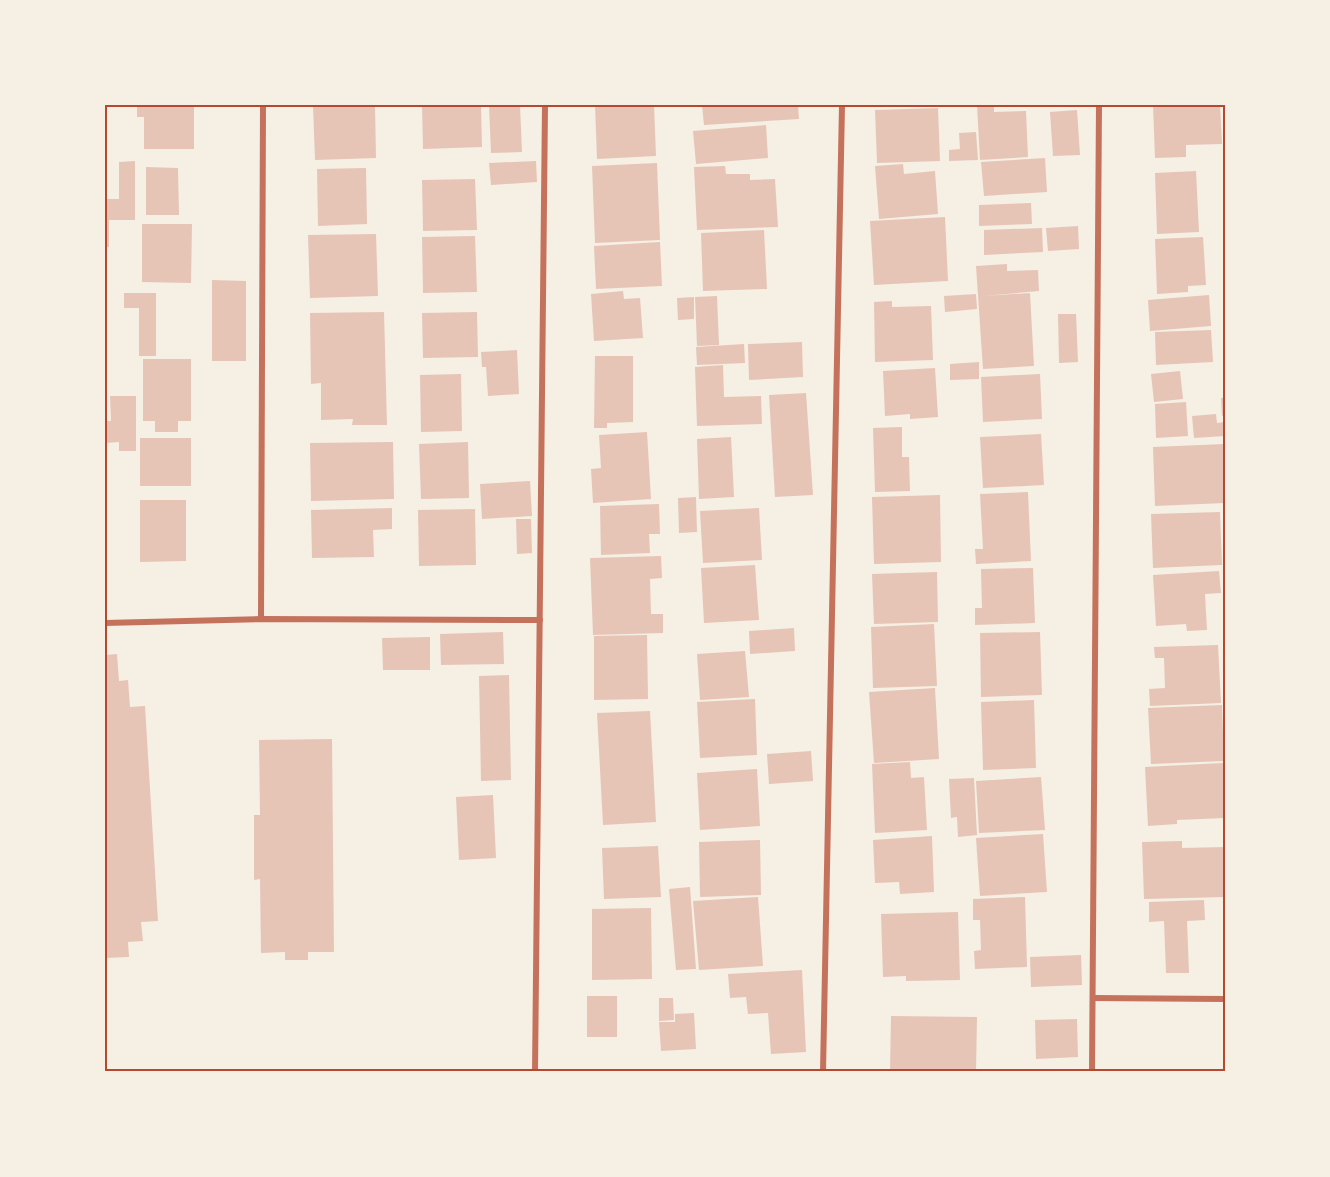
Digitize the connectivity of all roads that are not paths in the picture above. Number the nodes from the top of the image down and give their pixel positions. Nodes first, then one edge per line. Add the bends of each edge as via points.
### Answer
1 (263, 105) edge
2 (545, 105) edge
3 (842, 105) edge
4 (1099, 105) edge
5 (261, 619) junction
6 (540, 620) junction
7 (105, 623) edge
8 (1093, 998) junction
9 (1225, 999) edge
10 (535, 1072) edge
11 (823, 1072) edge
12 (1092, 1072) edge

1 - 5 street
2 - 6 street
3 - 11 street
4 - 8 street
5 - 6 street
5 - 7 street
6 - 10 street
8 - 9 street
8 - 12 street

